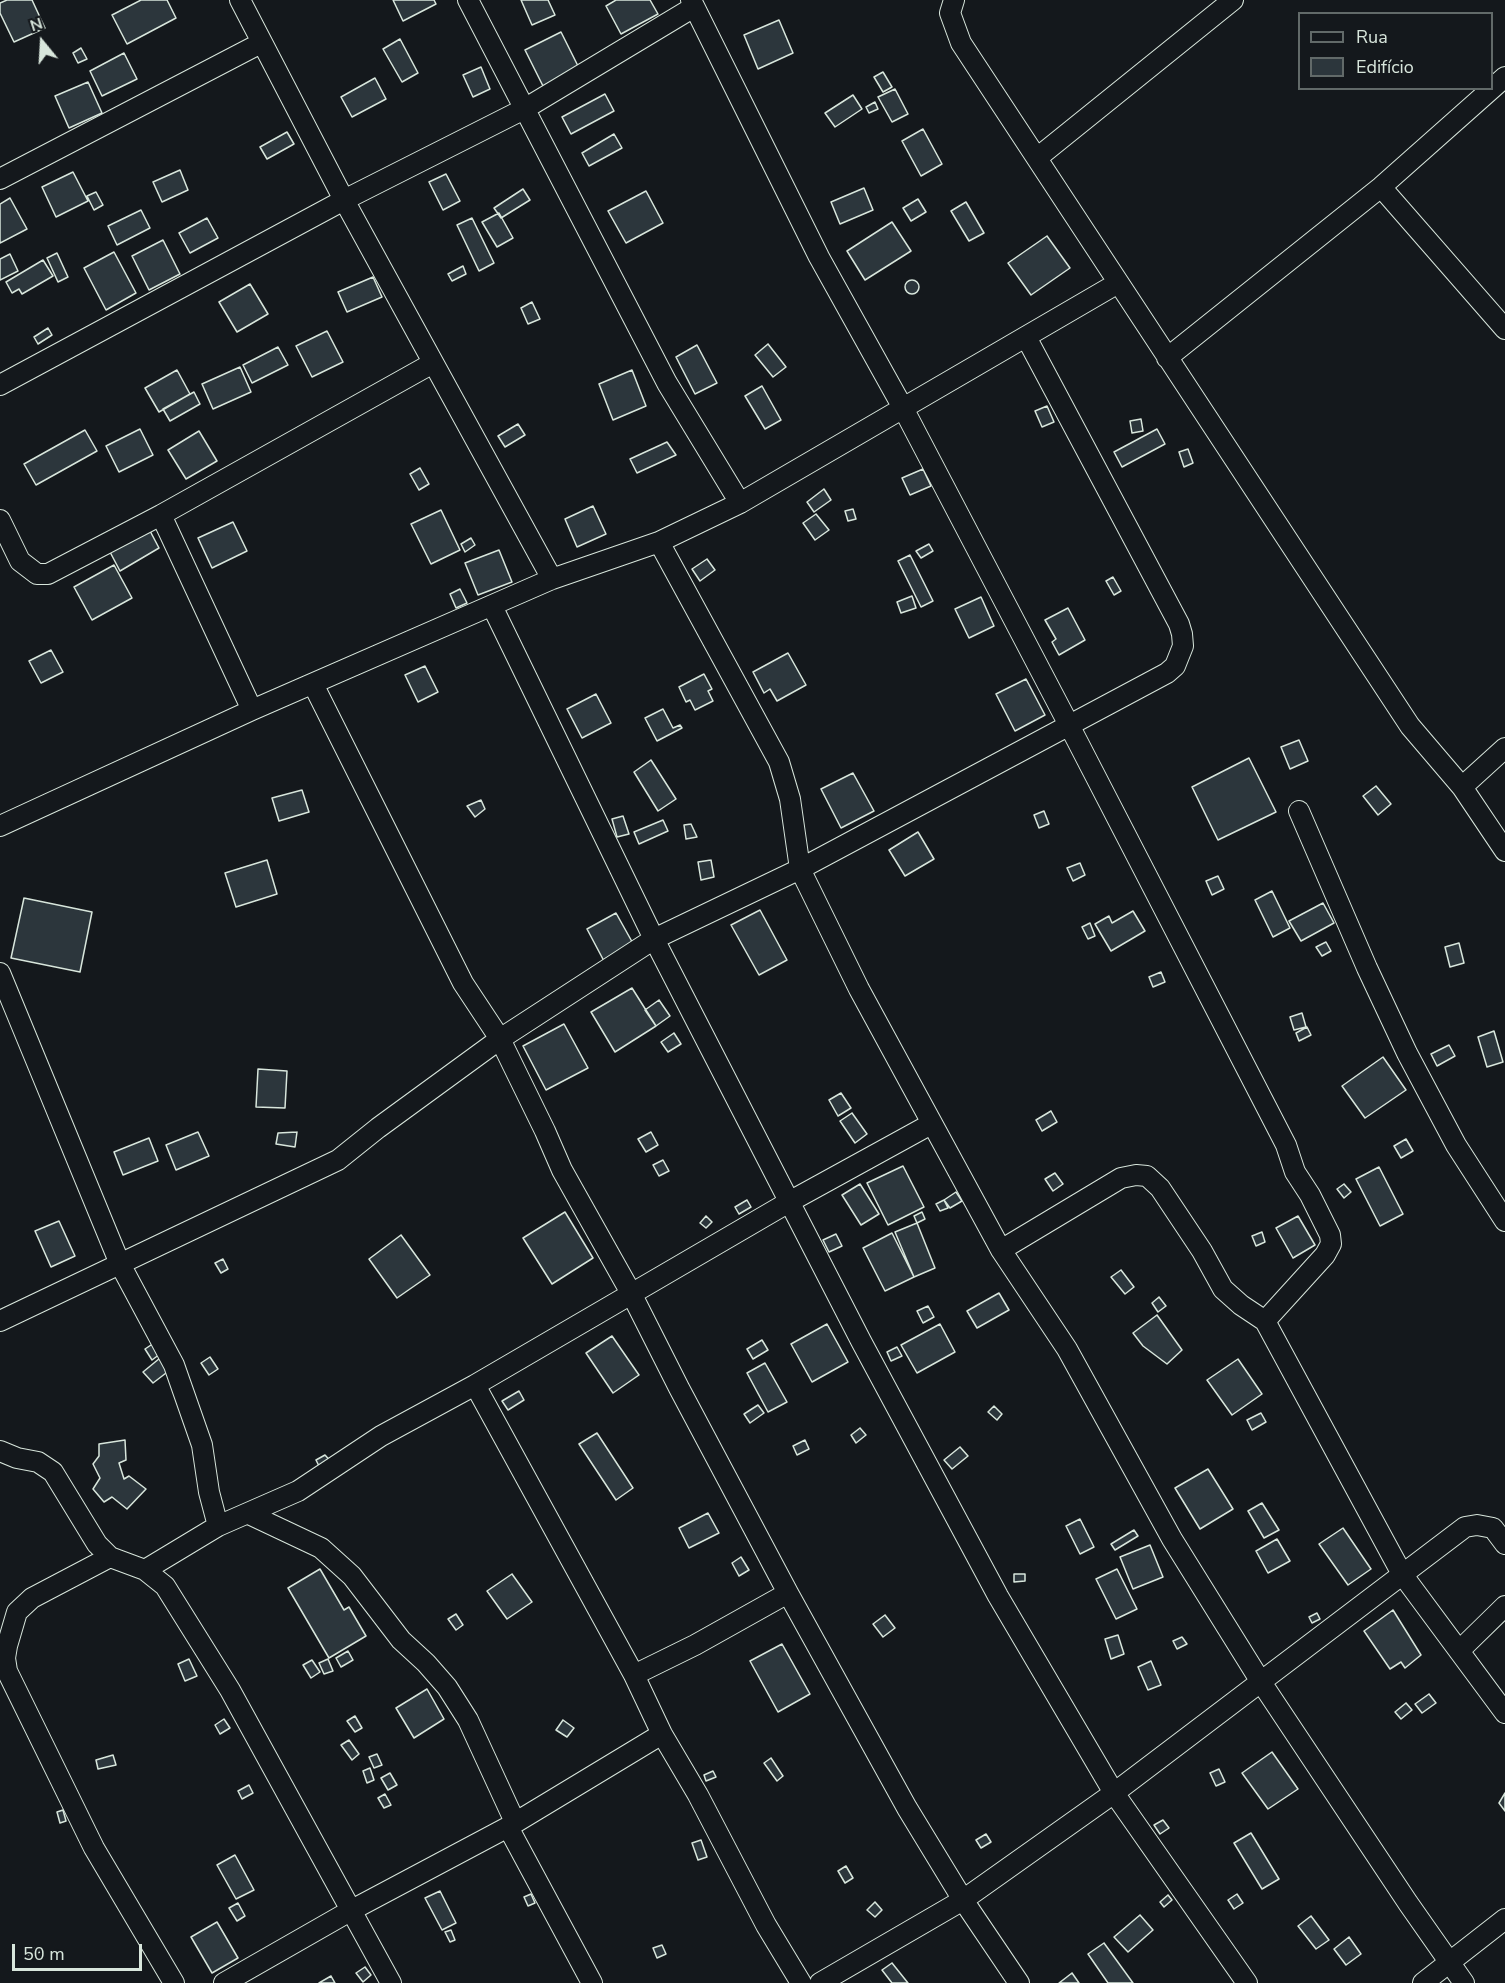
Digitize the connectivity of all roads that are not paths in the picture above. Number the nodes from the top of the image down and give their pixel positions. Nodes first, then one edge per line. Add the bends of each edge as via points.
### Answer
1 (240, 0) edge
2 (468, 0) edge
3 (954, 0) edge
4 (1233, 0) edge
5 (693, 3) edge
6 (261, 42) junction
7 (1505, 77) edge
8 (1493, 88) edge
9 (1490, 90) edge
10 (526, 108) junction
11 (1037, 158) junction
12 (0, 179) edge
13 (1381, 187) junction
14 (344, 200) junction
15 (1118, 283) junction
16 (1505, 329) edge
17 (1026, 337) junction
18 (1167, 358) junction
19 (433, 363) junction
20 (0, 385) edge
21 (903, 408) junction
22 (740, 502) junction
23 (161, 515) junction
24 (0, 520) edge
25 (659, 542) junction
26 (552, 579) junction
27 (492, 606) junction
28 (314, 684) junction
29 (252, 710) junction
30 (1069, 725) junction
31 (1505, 748) edge
32 (1462, 787) junction
33 (1299, 811) dead end
34 (0, 826) edge
35 (1505, 851) edge
36 (800, 869) junction
37 (654, 939) junction
38 (0, 974) edge
39 (500, 1039) junction
40 (931, 1124) junction
41 (789, 1202) junction
42 (1505, 1221) edge
43 (1001, 1250) junction
44 (120, 1264) junction
45 (632, 1293) junction
46 (0, 1321) edge
47 (1265, 1321) junction
48 (475, 1385) junction
49 (0, 1450) edge
50 (249, 1514) junction
51 (218, 1526) junction
52 (1505, 1544) edge
53 (110, 1557) junction
54 (145, 1570) junction
55 (1402, 1574) junction
56 (788, 1593) junction
57 (1505, 1606) edge
58 (1459, 1652) junction
59 (634, 1675) junction
60 (1261, 1682) junction
61 (1505, 1713) edge
62 (662, 1734) junction
63 (1114, 1793) junction
64 (512, 1824) junction
65 (963, 1900) junction
66 (350, 1911) junction
67 (1505, 1919) edge
68 (1449, 1962) junction
69 (174, 1983) edge
70 (224, 1983) edge
71 (392, 1983) edge
72 (592, 1983) edge
73 (801, 1983) edge
74 (820, 1983) edge
75 (1018, 1983) edge
76 (1247, 1983) edge
77 (1423, 1983) edge
78 (1464, 1983) edge

1 - 6 street
2 - 10 street
3 - 11 street via 950,13 961,43
4 - 11 street
5 - 10 street
5 - 21 street via 819,257
6 - 12 street
6 - 14 street
7 - 8 street
9 - 13 street
10 - 14 street
10 - 22 street via 668,383
11 - 15 street
13 - 16 street
13 - 18 street
14 - 19 street
14 - 20 street
15 - 17 street
15 - 18 street
17 - 21 street
17 - 30 street via 1182,634 1180,656 1167,674
18 - 32 street via 1410,726
19 - 23 street
19 - 26 street
21 - 22 street
21 - 30 street
22 - 25 street
23 - 24 street via 48,574 37,574 20,561
23 - 29 street
25 - 26 street
25 - 36 street via 779,762 790,799
26 - 27 street
27 - 28 street
27 - 37 street
28 - 29 street
28 - 39 street via 463,983
29 - 34 street
30 - 36 street
30 - 47 street via 1330,1235 1331,1244 1325,1256
31 - 32 street
32 - 35 street
33 - 42 street via 1407,1053 1456,1145
36 - 37 street
36 - 40 street
37 - 39 street
37 - 41 street
38 - 44 street
39 - 44 street via 338,1160
39 - 45 street via 562,1170
40 - 41 street
40 - 43 street
41 - 45 street
41 - 63 street via 998,1596
43 - 47 street via 1121,1178 1147,1176 1160,1188 1223,1288
43 - 60 street via 1067,1349 1172,1539
44 - 46 street
44 - 51 street via 174,1365 202,1445
45 - 48 street
45 - 56 street via 678,1388
47 - 55 street
48 - 50 street via 381,1436 298,1491
48 - 59 street
49 - 53 street via 38,1462 53,1472 97,1544
50 - 51 street
50 - 64 street via 321,1548 352,1576 401,1640 447,1687 468,1720
51 - 54 street
52 - 55 street via 1493,1528 1465,1527
53 - 54 street
53 - 69 street via 32,1598 17,1612 5,1658 7,1671 94,1848
54 - 66 street via 165,1586 230,1690
55 - 58 street
55 - 60 street
56 - 59 street
56 - 65 street via 907,1808
57 - 58 street
58 - 61 street
59 - 62 street
60 - 63 street
60 - 68 street
62 - 64 street
62 - 73 street
63 - 65 street
63 - 76 street
64 - 66 street
64 - 72 street
65 - 74 street
65 - 75 street
66 - 70 street
66 - 71 street
67 - 68 street
68 - 77 street
68 - 78 street

